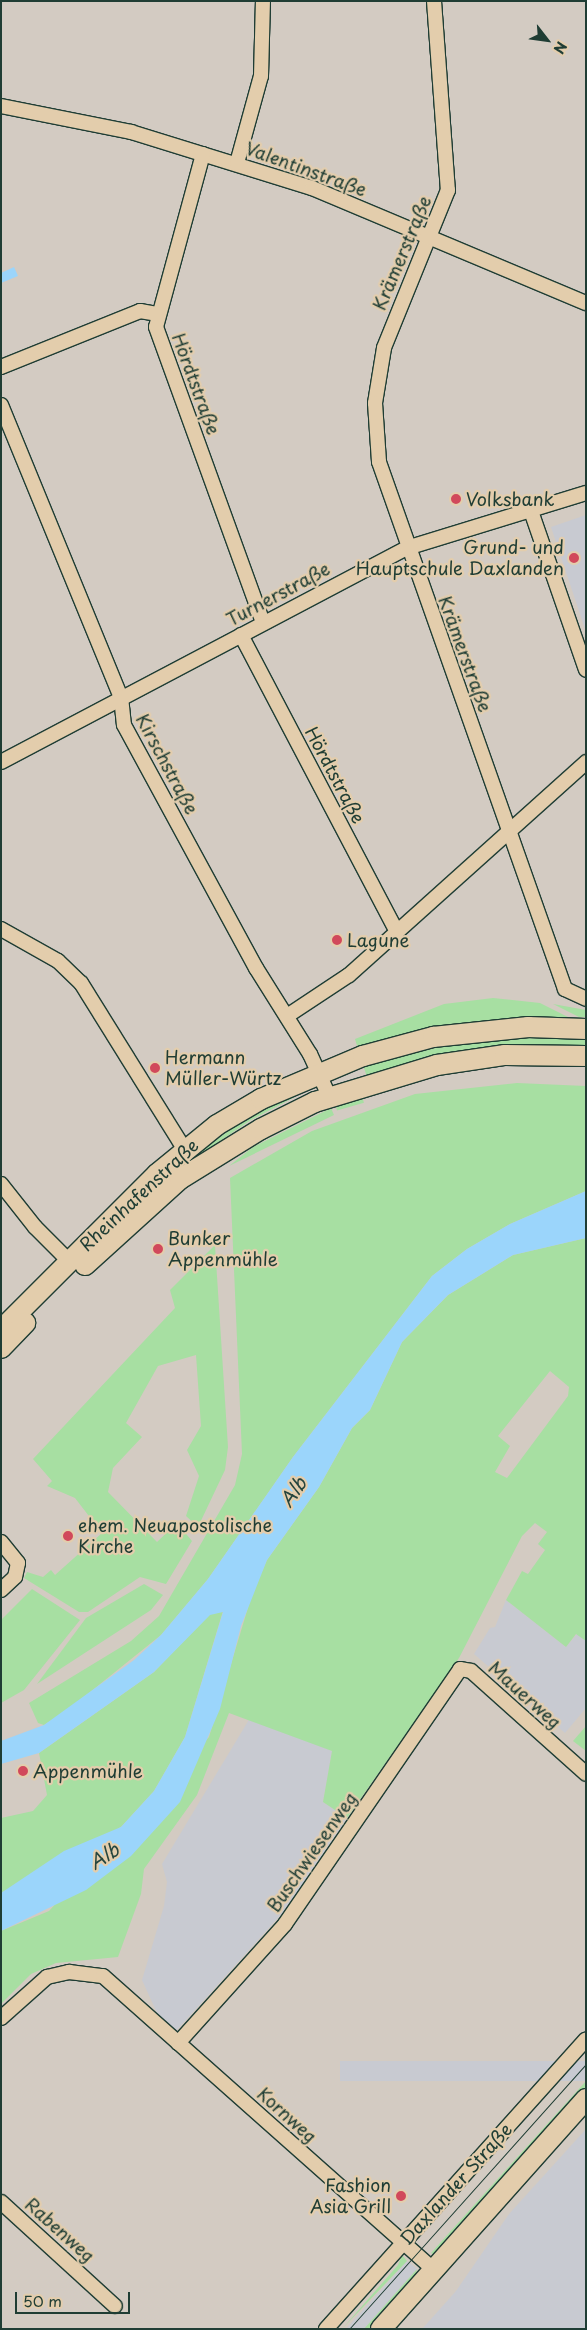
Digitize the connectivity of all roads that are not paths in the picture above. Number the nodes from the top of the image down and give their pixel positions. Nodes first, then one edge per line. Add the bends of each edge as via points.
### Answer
1 (263, 1) edge
2 (434, 1) edge
3 (1, 106) edge
4 (203, 154) junction
5 (237, 163) junction
6 (430, 239) junction
7 (586, 303) edge
8 (157, 314) junction
9 (1, 367) edge
10 (1, 404) edge
11 (586, 493) edge
12 (531, 511) junction
13 (407, 548) junction
14 (262, 623) junction
15 (241, 635) junction
16 (586, 670) edge
17 (122, 698) junction
18 (1, 762) edge
19 (586, 762) edge
20 (509, 832) junction
21 (1, 929) edge
22 (397, 932) junction
23 (586, 999) edge
24 (287, 1016) junction
25 (586, 1029) edge
26 (586, 1056) edge
27 (319, 1073) junction
28 (329, 1096) junction
29 (185, 1150) junction
30 (1, 1184) edge
31 (70, 1262) junction
32 (1, 1330) edge
33 (1, 1348) edge
34 (1, 1542) edge
35 (1, 1590) edge
36 (460, 1668) joint
37 (586, 1774) edge
38 (1, 2018) edge
39 (586, 2039) edge
40 (178, 2043) junction
41 (586, 2099) edge
42 (1, 2202) edge
43 (404, 2242) junction
44 (432, 2268) junction
45 (115, 2306) dead end
46 (326, 2329) edge
47 (381, 2329) edge

1 - 5 street via 262,76
2 - 6 street, Krämerstraße via 448,190
3 - 4 street, Valentinstraße via 131,132
4 - 5 street, Valentinstraße
4 - 8 street, Hördtstraße
5 - 6 street, Valentinstraße via 312,188
6 - 7 street, Valentinstraße
6 - 13 street, Krämerstraße via 388,333 375,402 379,462
8 - 9 street via 140,312
8 - 14 street, Hördtstraße via 156,327
10 - 17 street, Kirschstraße
11 - 12 street, Turnerstraße
12 - 13 street, Turnerstraße
12 - 16 street
13 - 14 street, Turnerstraße
13 - 20 street, Krämerstraße
14 - 15 street, Turnerstraße
15 - 17 street, Turnerstraße
15 - 22 street, Hördtstraße
17 - 18 street, Turnerstraße
17 - 24 street, Kirschstraße via 124,725 256,968
19 - 20 street
20 - 22 street
20 - 23 street, Krämerstraße via 570,994
21 - 29 street via 58,961 81,983
22 - 24 street via 334,986
24 - 27 street, Kirschstraße
25 - 27 main road, Rheinhafenstraße via 528,1027 462,1032 392,1048
26 - 28 main road, Rheinhafenstraße via 505,1056 437,1065
27 - 28 street, Kirschstraße
27 - 29 main road, Rheinhafenstraße via 262,1099
28 - 33 main road, Rheinhafenstraße via 261,1129 180,1179 132,1220
29 - 31 main road, Rheinhafenstraße
30 - 31 street via 35,1227
31 - 32 main road, Rheinhafenstraße
34 - 35 street via 15,1556 14,1577
36 - 37 street, Mauerweg via 471,1671
36 - 40 street, Buschwiesenweg via 285,1924
38 - 40 street, Kornweg via 35,1984 58,1973 93,1973 120,1986
39 - 43 street, Daxlander Straße
40 - 43 street, Kornweg
41 - 44 main road
42 - 45 street, Rabenweg
43 - 44 street, Kornweg
43 - 46 street, Daxlander Straße
44 - 47 main road

